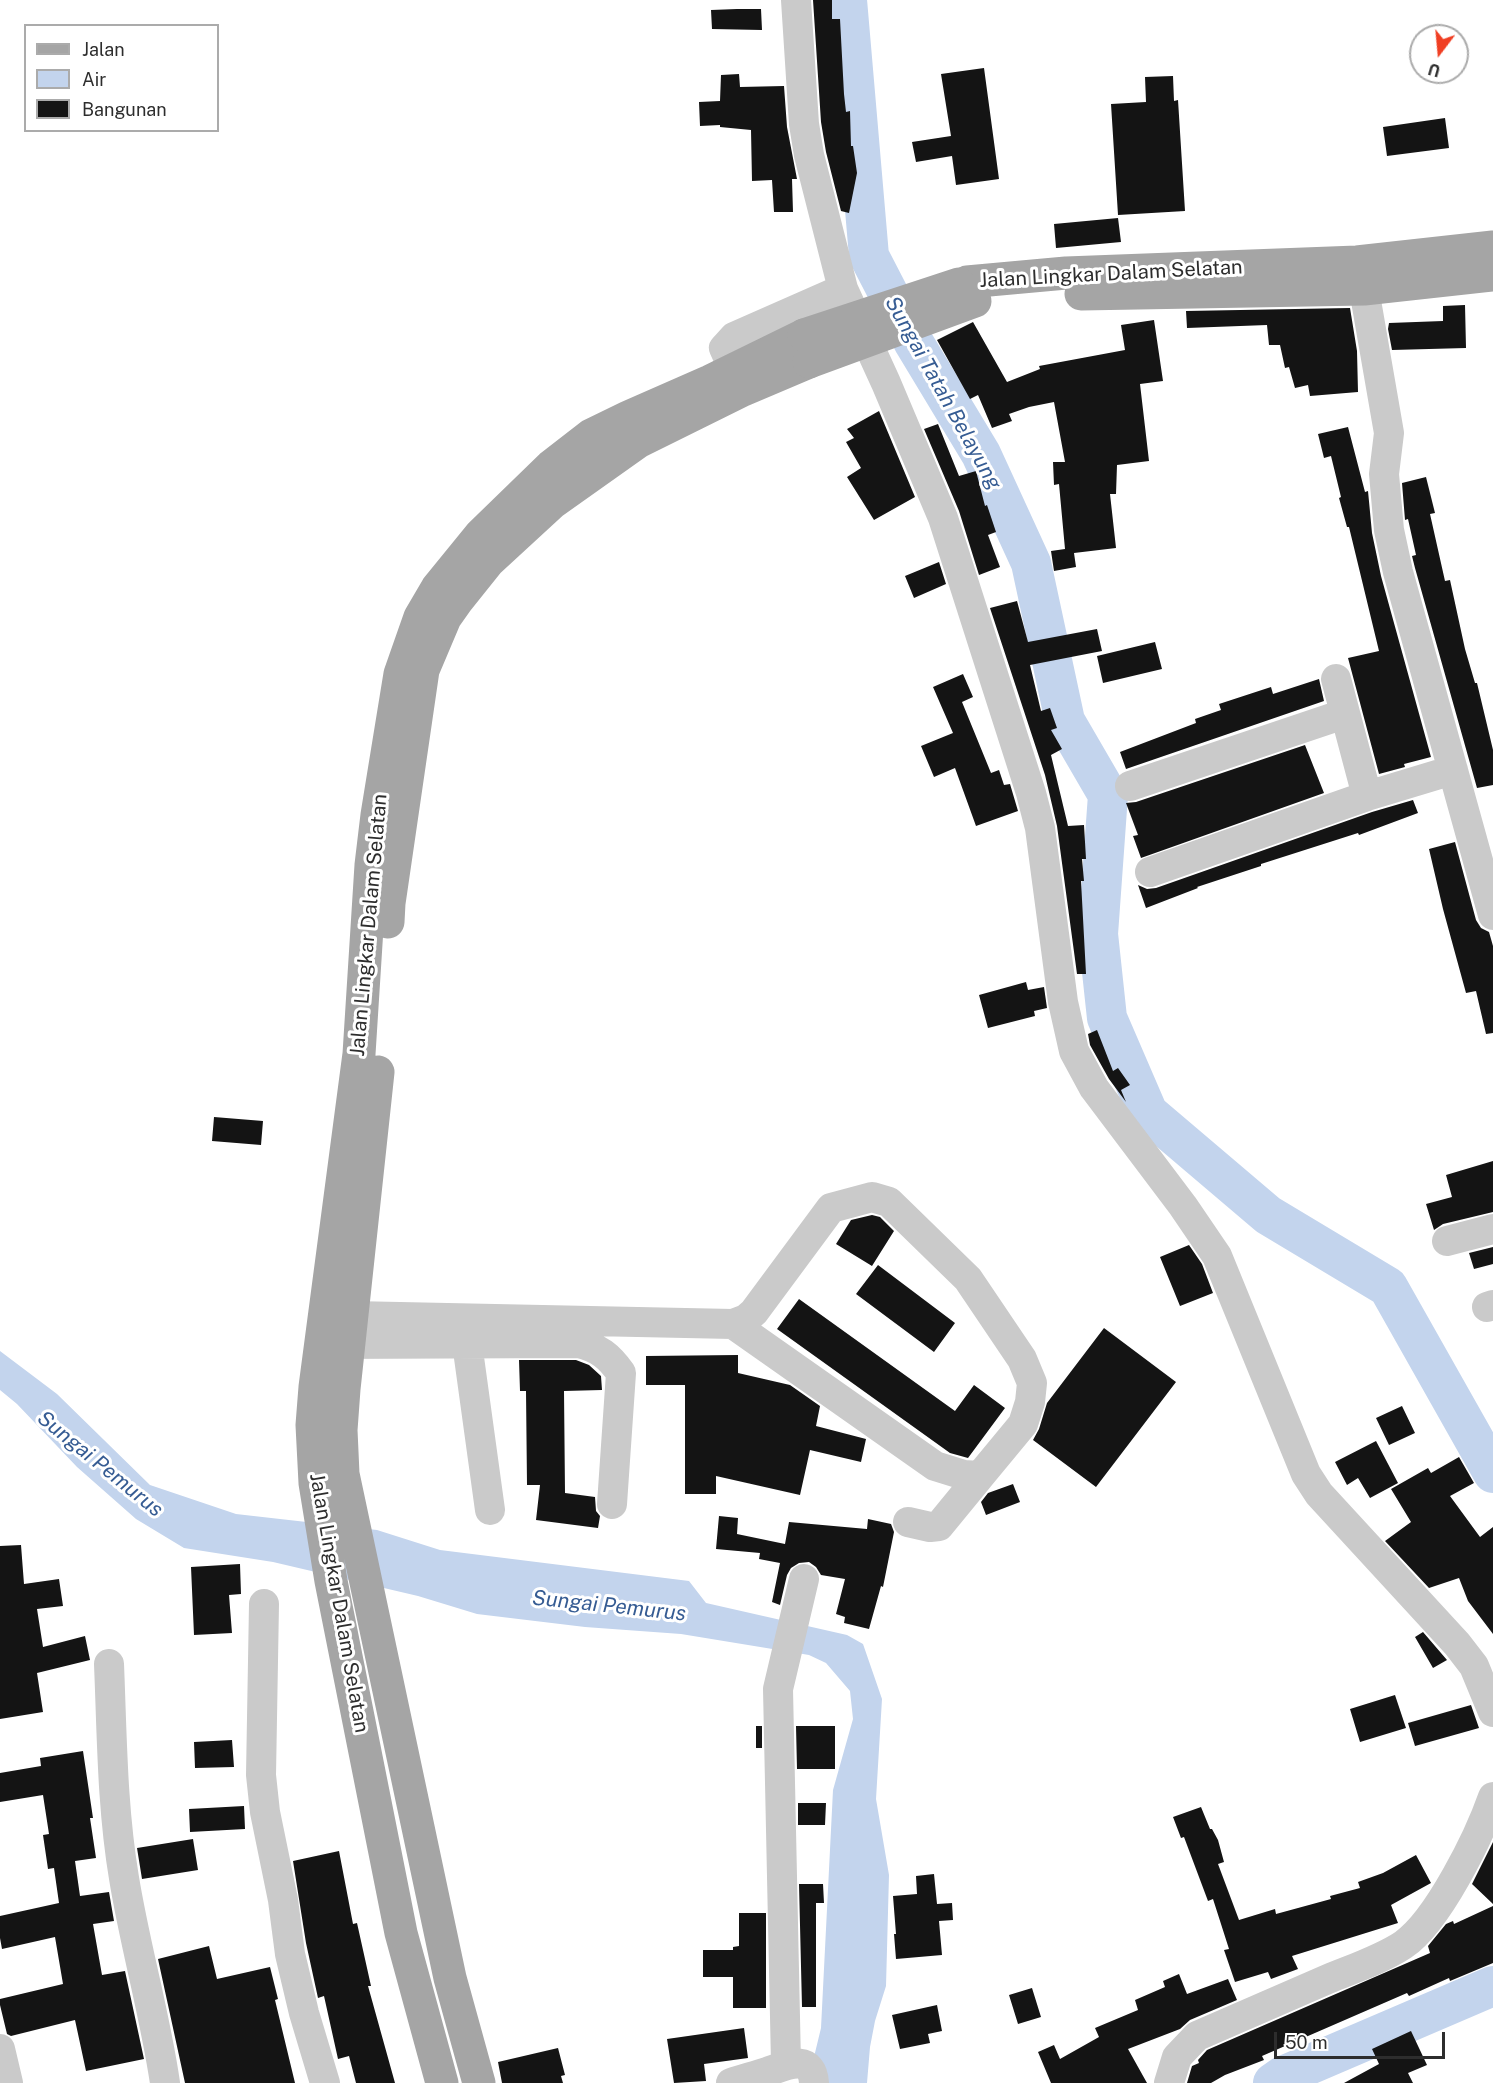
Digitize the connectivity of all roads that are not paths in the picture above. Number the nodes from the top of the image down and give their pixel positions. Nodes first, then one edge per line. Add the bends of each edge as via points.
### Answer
1 (796, 0) edge
2 (1493, 247) edge
3 (1493, 275) edge
4 (843, 289) junction
5 (1364, 289) junction
6 (971, 292) junction
7 (738, 380) junction
8 (1336, 679) dead end
9 (1344, 714) junction
10 (1453, 770) junction
11 (1130, 786) dead end
12 (1366, 796) junction
13 (1150, 872) dead end
14 (1493, 915) edge
15 (1493, 1229) edge
16 (1448, 1241) dead end
17 (733, 1324) junction
18 (341, 1335) junction
19 (467, 1343) junction
20 (980, 1476) junction
21 (329, 1479) junction
22 (612, 1504) dead end
23 (490, 1510) dead end
24 (908, 1522) dead end
25 (804, 1580) dead end
26 (264, 1604) dead end
27 (1484, 1660) edge
28 (110, 1664) dead end
29 (1493, 1712) edge
30 (1493, 1797) edge
31 (438, 1923) junction
32 (401, 1933) junction
33 (0, 2049) edge
34 (786, 2064) junction
35 (8, 2083) edge
36 (165, 2083) edge
37 (326, 2083) edge
38 (442, 2083) edge
39 (479, 2083) edge
40 (731, 2083) edge
41 (814, 2083) edge
42 (1169, 2083) edge

1 - 4 street via 807,145
2 - 6 main road, Jalan Lingkar Dalam Selatan via 1357,262 1066,273
3 - 5 main road, Jalan Lingkar Dalam Selatan
4 - 7 street via 734,337 724,348
4 - 27 street via 943,518 1031,793 1040,828 1063,1002 1074,1051 1094,1088 1217,1256 1293,1444 1319,1494 1457,1644
5 - 6 main road, Jalan Lingkar Dalam Selatan via 1005,295
5 - 10 street via 1389,433 1384,474 1389,530
6 - 7 main road, Jalan Lingkar Dalam Selatan, bridge via 807,349
7 - 18 main road, Jalan Lingkar Dalam Selatan via 638,442 569,471 552,503 489,561 445,618 423,670 389,903 380,1055
8 - 9 street
9 - 11 street
9 - 12 street
10 - 12 street
10 - 14 street
12 - 13 street
15 - 16 street
17 - 18 street
17 - 20 street via 766,1362 935,1466
17 - 20 street via 754,1312 831,1208 872,1197 889,1202 968,1279 1022,1359 1032,1383 1023,1424
18 - 19 street
18 - 21 main road, Jalan Lingkar Dalam Selatan via 341,1430
19 - 22 street via 578,1343 606,1354 621,1373
19 - 23 street
20 - 24 street via 939,1526
21 - 31 main road, Jalan Lingkar Dalam Selatan via 378,1640
21 - 32 main road, Jalan Lingkar Dalam Selatan via 343,1644
25 - 34 street via 778,1689
26 - 37 street via 261,1775 265,1812 290,1954
27 - 29 street
28 - 36 street via 117,1833
30 - 42 street via 1443,1899 1420,1929 1403,1944 1369,1961 1197,2036 1177,2056
31 - 32 main road
31 - 39 main road, Jalan Lingkar Dalam Selatan
32 - 38 main road, Jalan Lingkar Dalam Selatan
33 - 35 street
34 - 40 street
34 - 41 street via 808,2067

